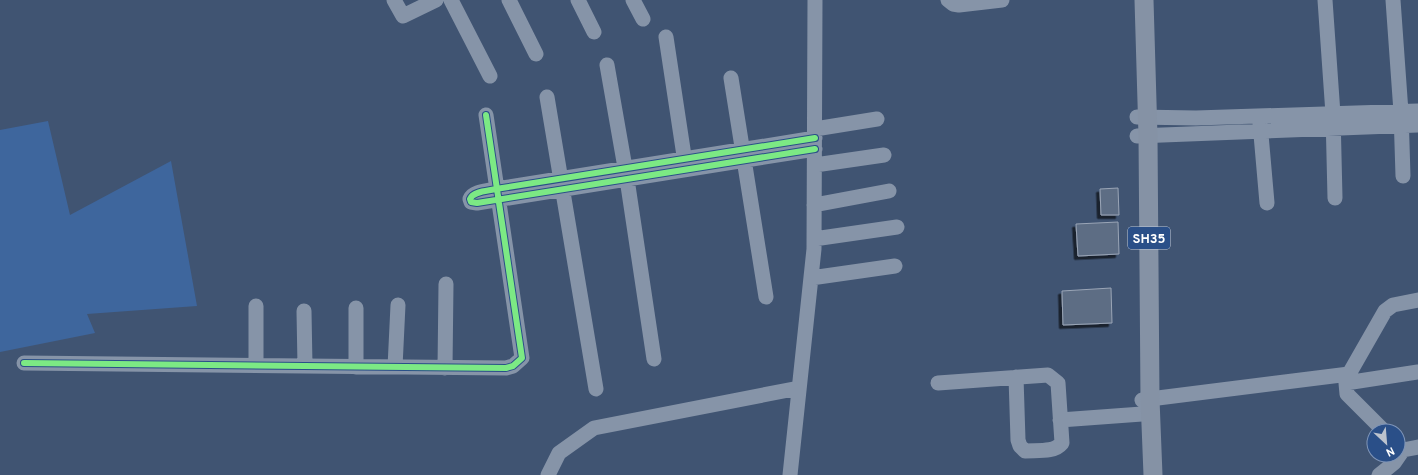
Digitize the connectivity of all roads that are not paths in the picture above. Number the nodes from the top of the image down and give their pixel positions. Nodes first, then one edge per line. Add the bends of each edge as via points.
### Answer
1 (394, 0) edge
2 (436, 0) edge
3 (451, 0) edge
4 (509, 0) edge
5 (578, 0) edge
6 (633, 0) edge
7 (815, 0) edge
8 (948, 0) edge
9 (1002, 0) edge
10 (1136, 0) edge
11 (1144, 0) edge
12 (1325, 0) edge
13 (1393, 0) edge
14 (642, 19) dead end
15 (594, 32) dead end
16 (666, 38) dead end
17 (536, 54) dead end
18 (607, 65) dead end
19 (490, 76) dead end
20 (731, 78) dead end
21 (547, 97) dead end
22 (1418, 112) edge
23 (486, 115) dead end
24 (1259, 116) junction
25 (1142, 117) junction
26 (878, 118) dead end
27 (1402, 119) junction
28 (1333, 121) junction
29 (1418, 125) edge
30 (1260, 132) junction
31 (1142, 136) junction
32 (815, 138) junction
33 (743, 155) junction
34 (884, 155) dead end
35 (685, 165) junction
36 (815, 165) junction
37 (626, 174) junction
38 (1403, 176) dead end
39 (562, 184) junction
40 (889, 191) dead end
41 (497, 194) junction
42 (1335, 198) dead end
43 (1266, 203) dead end
44 (814, 205) junction
45 (897, 227) dead end
46 (814, 238) junction
47 (895, 266) dead end
48 (811, 278) junction
49 (446, 284) dead end
50 (766, 296) dead end
51 (1418, 300) edge
52 (398, 305) dead end
53 (256, 306) dead end
54 (356, 308) dead end
55 (304, 311) dead end
56 (654, 359) dead end
57 (24, 363) dead end
58 (256, 366) junction
59 (305, 366) junction
60 (356, 366) junction
61 (395, 367) junction
62 (445, 368) junction
63 (1418, 372) edge
64 (1016, 377) junction
65 (1347, 379) junction
66 (938, 383) dead end
67 (799, 388) junction
68 (596, 389) dead end
69 (1144, 404) junction
70 (1060, 420) junction
71 (1376, 423) edge
72 (1406, 447) edge
73 (1418, 447) edge
74 (1394, 463) edge
75 (548, 475) edge
76 (790, 475) edge
77 (1143, 475) edge
78 (1153, 475) edge
79 (1379, 475) edge

1 - 2 street via 403,16
3 - 19 street
4 - 17 street
5 - 15 street
6 - 14 street
7 - 32 street
8 - 9 street via 959,5
10 - 25 main road
11 - 25 main road, SH35
12 - 28 street
13 - 27 street
16 - 35 street
18 - 37 street
20 - 33 street
21 - 39 street
22 - 27 street
23 - 41 street
24 - 25 street
24 - 28 street
24 - 30 street
25 - 31 main road, SH35
26 - 32 street
27 - 28 street
27 - 29 street
27 - 38 street
28 - 30 street
28 - 42 street
30 - 31 street
30 - 43 street
31 - 69 main road, SH35
32 - 33 street
32 - 36 street
33 - 35 street
33 - 50 street
34 - 36 street
35 - 37 street
36 - 44 street
37 - 39 street
37 - 56 street
39 - 41 street
39 - 68 street
40 - 44 street
41 - 62 street via 522,358 513,366 506,368
44 - 46 street
45 - 46 street
46 - 48 street
47 - 48 street
48 - 67 street
49 - 62 street
51 - 65 street via 1393,305 1385,311
52 - 61 street
53 - 58 street
54 - 60 street
55 - 59 street
57 - 58 street
58 - 59 street
59 - 60 street
60 - 61 street
61 - 62 street
63 - 65 street
64 - 66 street
64 - 70 street via 1048,375 1053,378 1058,383
64 - 70 street via 1018,440 1025,451 1053,450 1058,447 1062,443
65 - 69 street
65 - 71 street via 1350,397
67 - 75 street via 594,428 559,453
67 - 76 street
69 - 70 street
69 - 77 main road
69 - 78 main road, SH35
72 - 73 street
74 - 79 street

